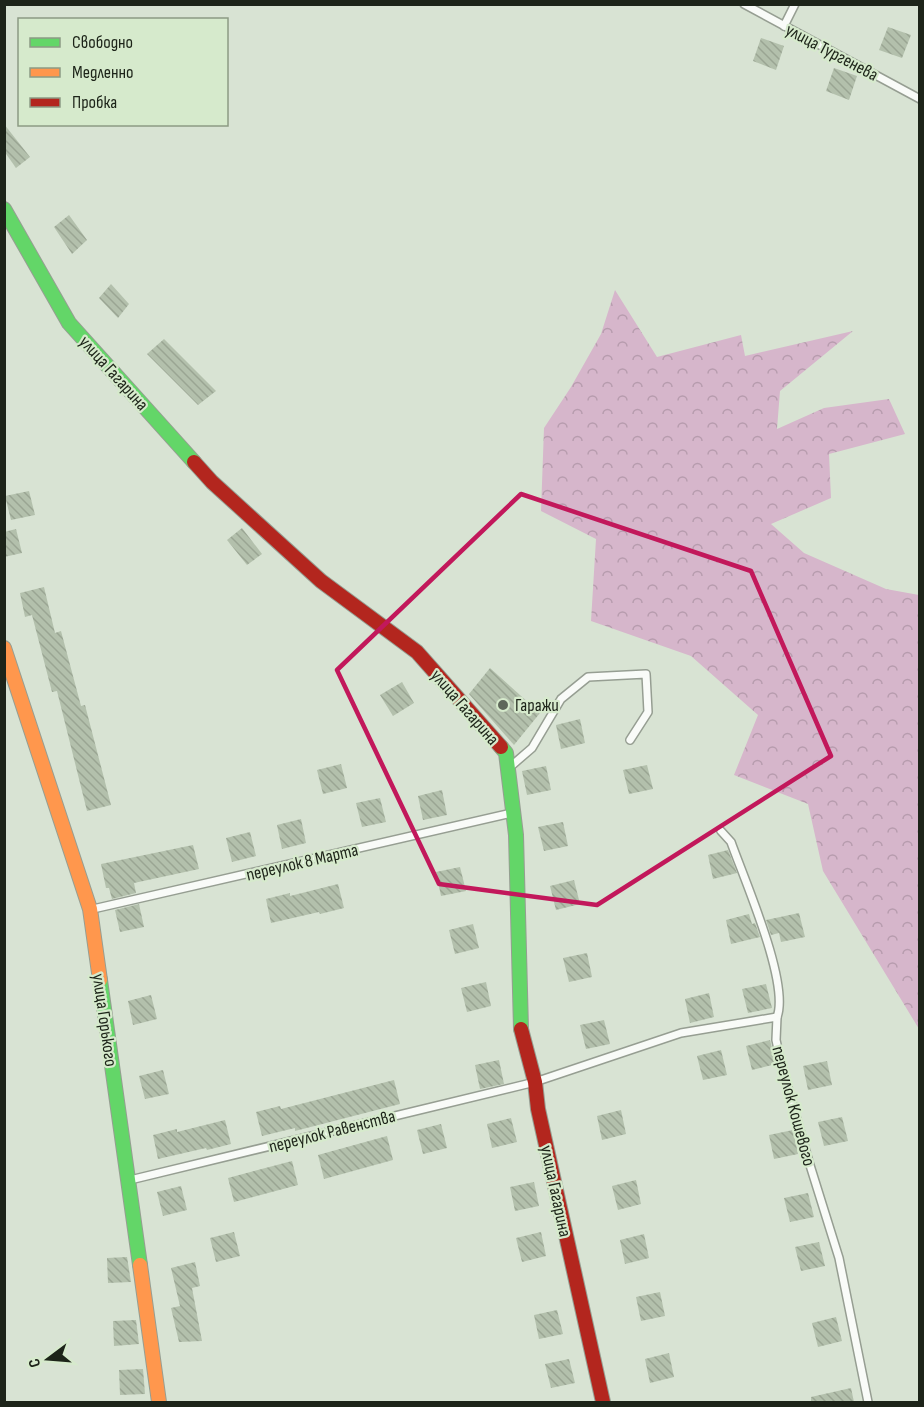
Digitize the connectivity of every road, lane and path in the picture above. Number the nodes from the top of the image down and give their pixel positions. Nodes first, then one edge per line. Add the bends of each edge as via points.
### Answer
1 (744, 4) edge
2 (795, 4) edge
3 (784, 26) junction
4 (920, 99) edge
5 (4, 209) edge
6 (4, 648) edge
7 (630, 740) dead end
8 (508, 768) junction
9 (513, 813) junction
10 (721, 831) dead end
11 (90, 909) junction
12 (777, 1017) junction
13 (536, 1082) junction
14 (128, 1181) junction
15 (159, 1402) edge
16 (603, 1402) edge
17 (868, 1402) edge

1 - 3 lane, улица Тургенева
2 - 3 lane
3 - 4 lane, улица Тургенева
5 - 8 street, улица Гагарина via 69,323 212,482 321,581 417,652 506,753
6 - 11 street, улица Горького
7 - 8 lane via 648,712 646,674 588,677 561,699 532,748
8 - 9 street, улица Гагарина
9 - 11 lane, переулок 8 Марта
9 - 13 street, улица Гагарина via 520,1032
10 - 12 lane, переулок Кошевого via 731,842 770,946 781,1007
11 - 14 street, улица Горького
12 - 13 lane via 681,1033
12 - 17 lane, переулок Кошевого via 778,1052 839,1258
13 - 14 lane, переулок Равенства
13 - 16 street, улица Гагарина via 538,1109
14 - 15 street, улица Горького

